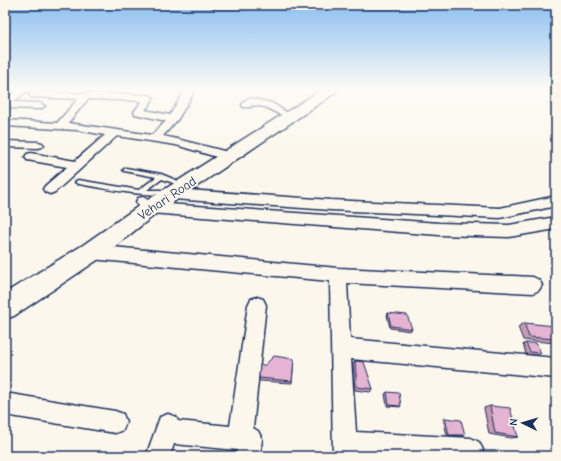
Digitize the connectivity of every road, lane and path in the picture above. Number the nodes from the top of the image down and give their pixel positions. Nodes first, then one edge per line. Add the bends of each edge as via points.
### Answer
1 (73, 112) edge
2 (139, 112) edge
3 (177, 112) edge
4 (278, 112) edge
5 (287, 112) edge
6 (294, 112) edge
7 (283, 114) junction
8 (172, 119) junction
9 (5, 123) edge
10 (60, 126) junction
11 (115, 132) junction
12 (154, 139) junction
13 (5, 144) edge
14 (38, 145) dead end
15 (220, 154) junction
16 (32, 157) dead end
17 (76, 165) junction
18 (126, 170) dead end
19 (78, 182) dead end
20 (50, 189) dead end
21 (157, 193) junction
22 (256, 200) junction
23 (556, 201) edge
24 (282, 202) junction
25 (254, 215) junction
26 (281, 217) junction
27 (556, 223) edge
28 (91, 252) junction
29 (338, 275) junction
30 (533, 285) dead end
31 (5, 291) edge
32 (257, 306) dead end
33 (5, 307) edge
34 (341, 348) junction
35 (556, 368) edge
36 (5, 404) edge
37 (115, 422) dead end
38 (244, 447) edge
39 (344, 449) edge
40 (471, 450) dead end
41 (158, 456) edge

1 - 10 street
2 - 8 street
3 - 8 street
4 - 7 street
5 - 7 main road, Vehari Road
6 - 21 main road, Vehari Road
7 - 15 main road, Vehari Road
8 - 12 street
9 - 10 street
10 - 11 street
11 - 12 street
11 - 17 street
12 - 15 street via 177,142
13 - 14 street
15 - 21 main road, Vehari Road
16 - 17 street
17 - 20 street
18 - 21 lane
19 - 21 lane
21 - 22 street
21 - 25 street
21 - 28 main road, Vehari Road
21 - 31 main road, Vehari Road
22 - 24 street
22 - 25 street
23 - 24 street via 500,213
24 - 26 street
25 - 26 street
26 - 27 street via 439,229 509,231
28 - 29 street
28 - 33 main road, Vehari Road
29 - 30 street
29 - 34 street
32 - 38 street
34 - 35 street
34 - 39 street
36 - 37 street
38 - 41 street via 167,428
39 - 40 street

